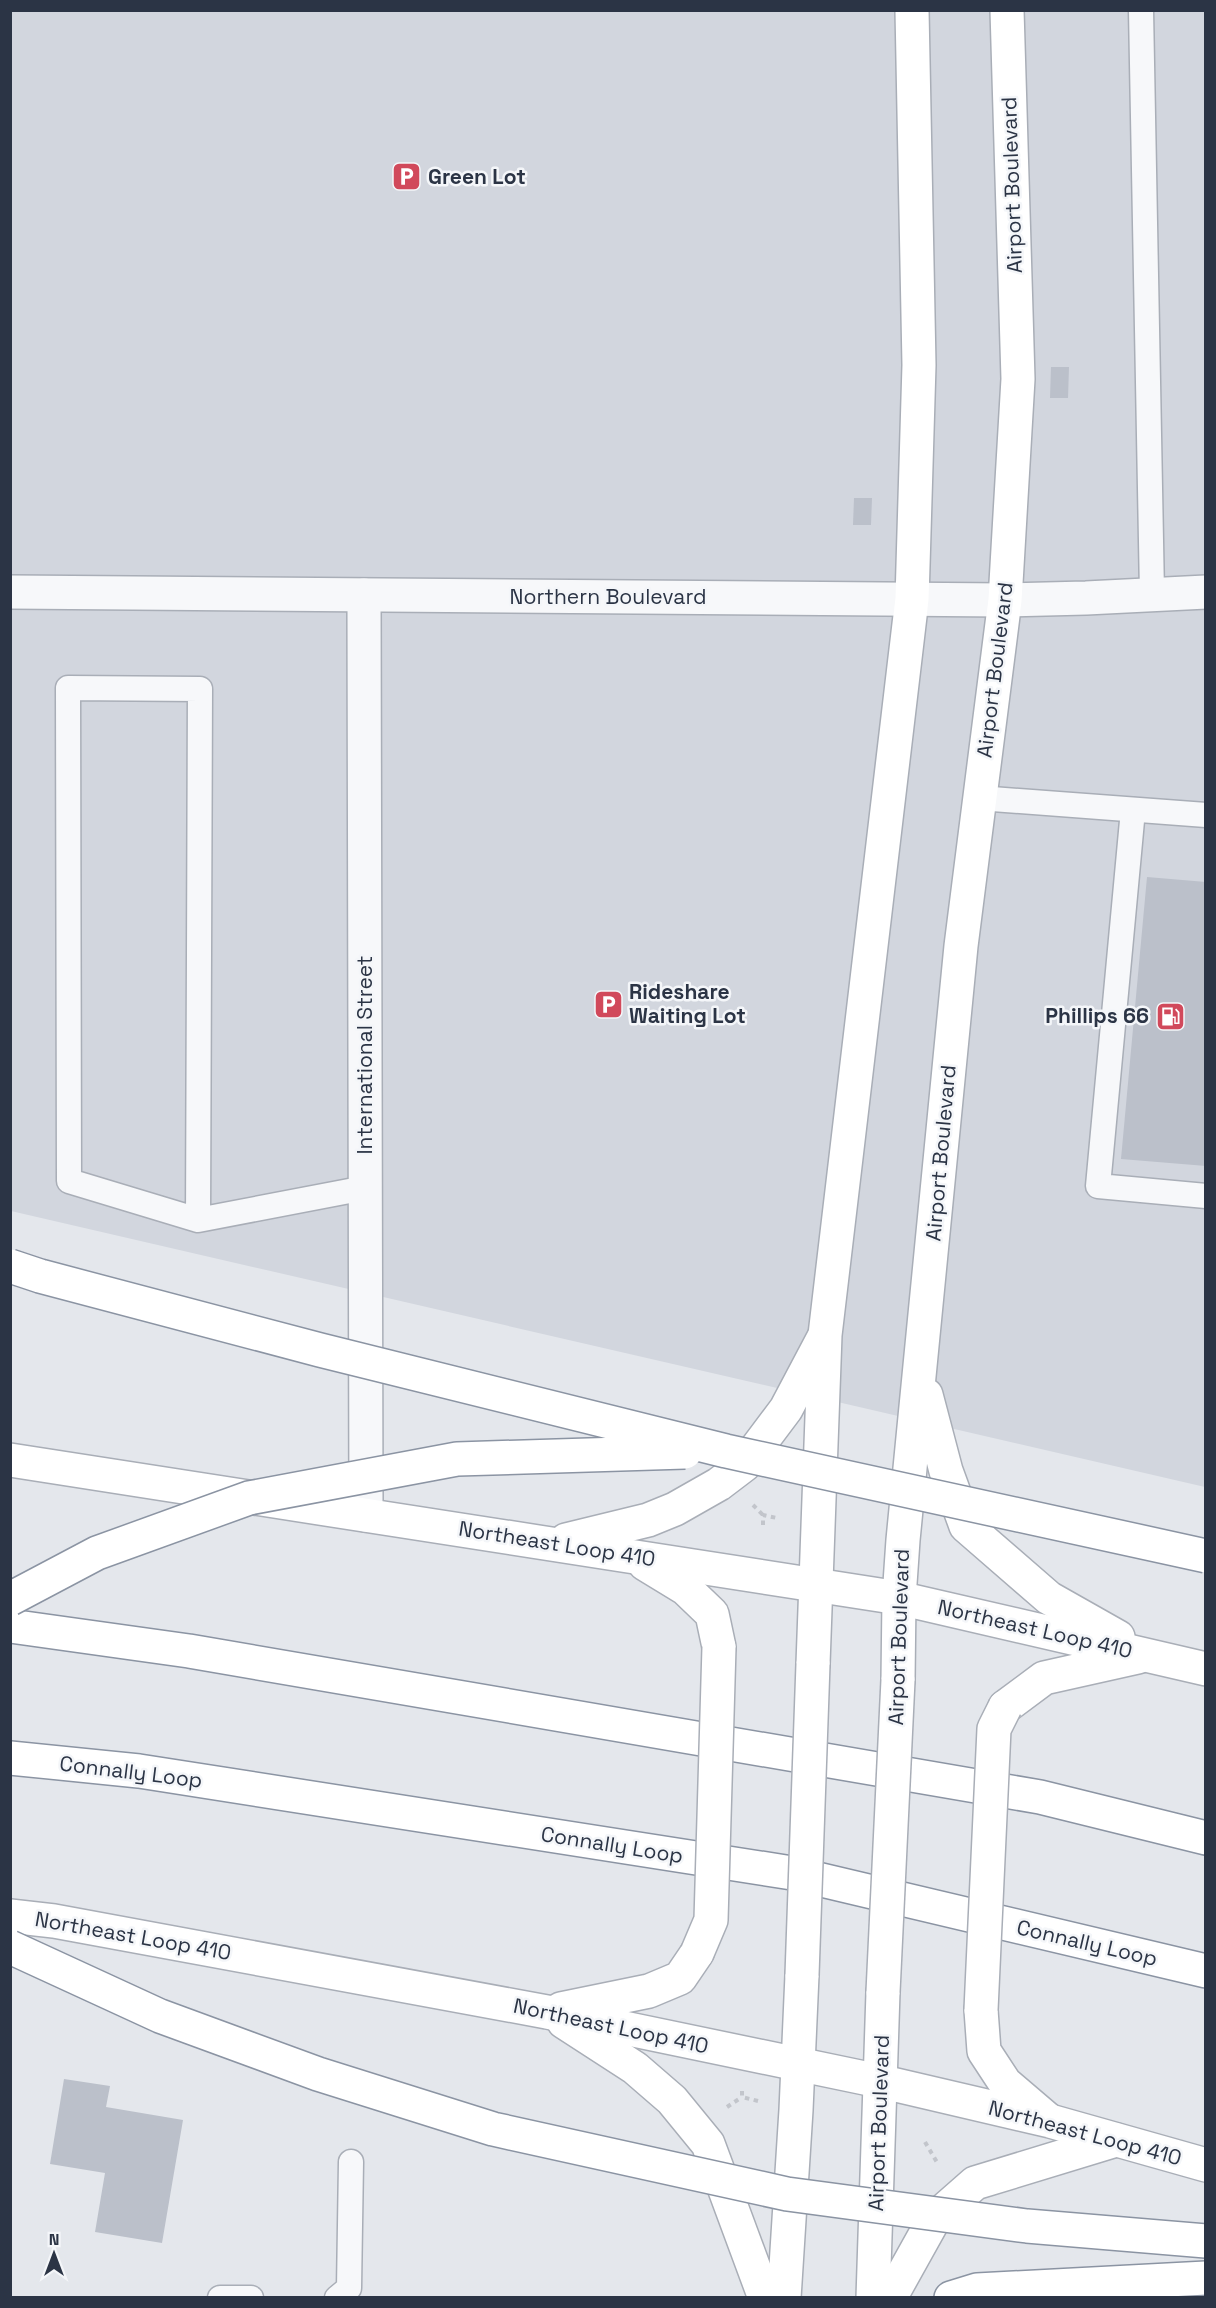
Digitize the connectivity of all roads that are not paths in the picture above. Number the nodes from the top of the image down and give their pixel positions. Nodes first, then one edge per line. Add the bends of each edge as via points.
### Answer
1 (912, 10) edge
2 (1008, 10) edge
3 (1141, 10) edge
4 (10, 592) edge
5 (1206, 592) edge
6 (1152, 594) junction
7 (364, 595) junction
8 (912, 599) junction
9 (1005, 600) junction
10 (980, 798) junction
11 (1133, 810) junction
12 (1206, 815) edge
13 (365, 1188) junction
14 (1206, 1196) edge
15 (198, 1220) junction
16 (10, 1266) edge
17 (825, 1335) junction
18 (921, 1374) junction
19 (726, 1451) junction
20 (10, 1460) edge
21 (366, 1515) junction
22 (551, 1544) junction
23 (632, 1556) junction
24 (1206, 1556) edge
25 (815, 1583) junction
26 (899, 1598) junction
27 (10, 1599) edge
28 (10, 1626) edge
29 (1148, 1654) junction
30 (1206, 1669) edge
31 (10, 1758) edge
32 (1206, 1838) edge
33 (10, 1916) edge
34 (10, 1947) edge
35 (1206, 1971) edge
36 (547, 2012) junction
37 (798, 2065) junction
38 (879, 2081) junction
39 (1050, 2121) junction
40 (1116, 2140) junction
41 (351, 2162) dead end
42 (1206, 2165) edge
43 (1206, 2241) edge
44 (1206, 2278) edge
45 (220, 2298) edge
46 (251, 2298) edge
47 (337, 2298) edge
48 (765, 2298) edge
49 (784, 2298) edge
50 (873, 2298) edge
51 (890, 2298) edge
52 (951, 2298) edge

1 - 8 main road via 919,365
2 - 9 main road, Airport Boulevard via 1018,379
3 - 6 lane
4 - 7 street, Northern Boulevard
5 - 6 street, Northern Boulevard
6 - 9 street, Northern Boulevard
7 - 8 street, Northern Boulevard
7 - 13 street, International Street
8 - 9 street, Northern Boulevard
8 - 17 main road
9 - 10 main road, Airport Boulevard
10 - 11 lane
10 - 18 main road, Airport Boulevard via 961,946
11 - 12 lane
11 - 14 lane via 1132,921 1117,1098 1098,1186
13 - 15 lane
13 - 21 street, International Street
15 - 15 lane via 69,1182 68,688 200,689
16 - 19 main road, bridge via 320,1350
17 - 22 main road via 766,1438 744,1465 726,1479 648,1520
17 - 25 main road
18 - 26 main road, Airport Boulevard
18 - 29 main road via 946,1471 966,1526 1049,1598
19 - 24 main road, bridge
19 - 27 main road, bridge via 457,1459 249,1497 96,1553
20 - 21 main road, Northeast Loop 410
21 - 22 main road, Northeast Loop 410
22 - 23 main road, Northeast Loop 410
23 - 25 main road, Northeast Loop 410
23 - 36 main road, bridge via 686,1589 712,1614 719,1647 711,1920 697,1953 680,1978 649,1991
25 - 26 main road, Northeast Loop 410
25 - 37 main road, bridge
26 - 29 main road, Northeast Loop 410
26 - 38 main road, Airport Boulevard, bridge
28 - 32 main road via 189,1651 1040,1797
29 - 30 main road, Northeast Loop 410
29 - 39 main road, bridge via 1044,1678 1005,1707 994,1729 981,2010 984,2051 1005,2083
31 - 35 main road, Connally Loop via 139,1771 792,1873
33 - 36 main road, Northeast Loop 410 via 54,1920
34 - 43 main road, bridge via 160,2016 318,2074 493,2129 787,2194 1026,2226
36 - 37 main road, Northeast Loop 410
36 - 48 main road via 635,2068 672,2100 708,2144
37 - 38 main road, Northeast Loop 410
37 - 49 main road
38 - 39 main road, Northeast Loop 410
38 - 50 main road, Airport Boulevard
39 - 40 main road, Northeast Loop 410
40 - 42 main road, Northeast Loop 410
40 - 51 main road via 975,2183 934,2219
41 - 47 lane via 349,2288
44 - 52 main road via 977,2290
45 - 46 lane

